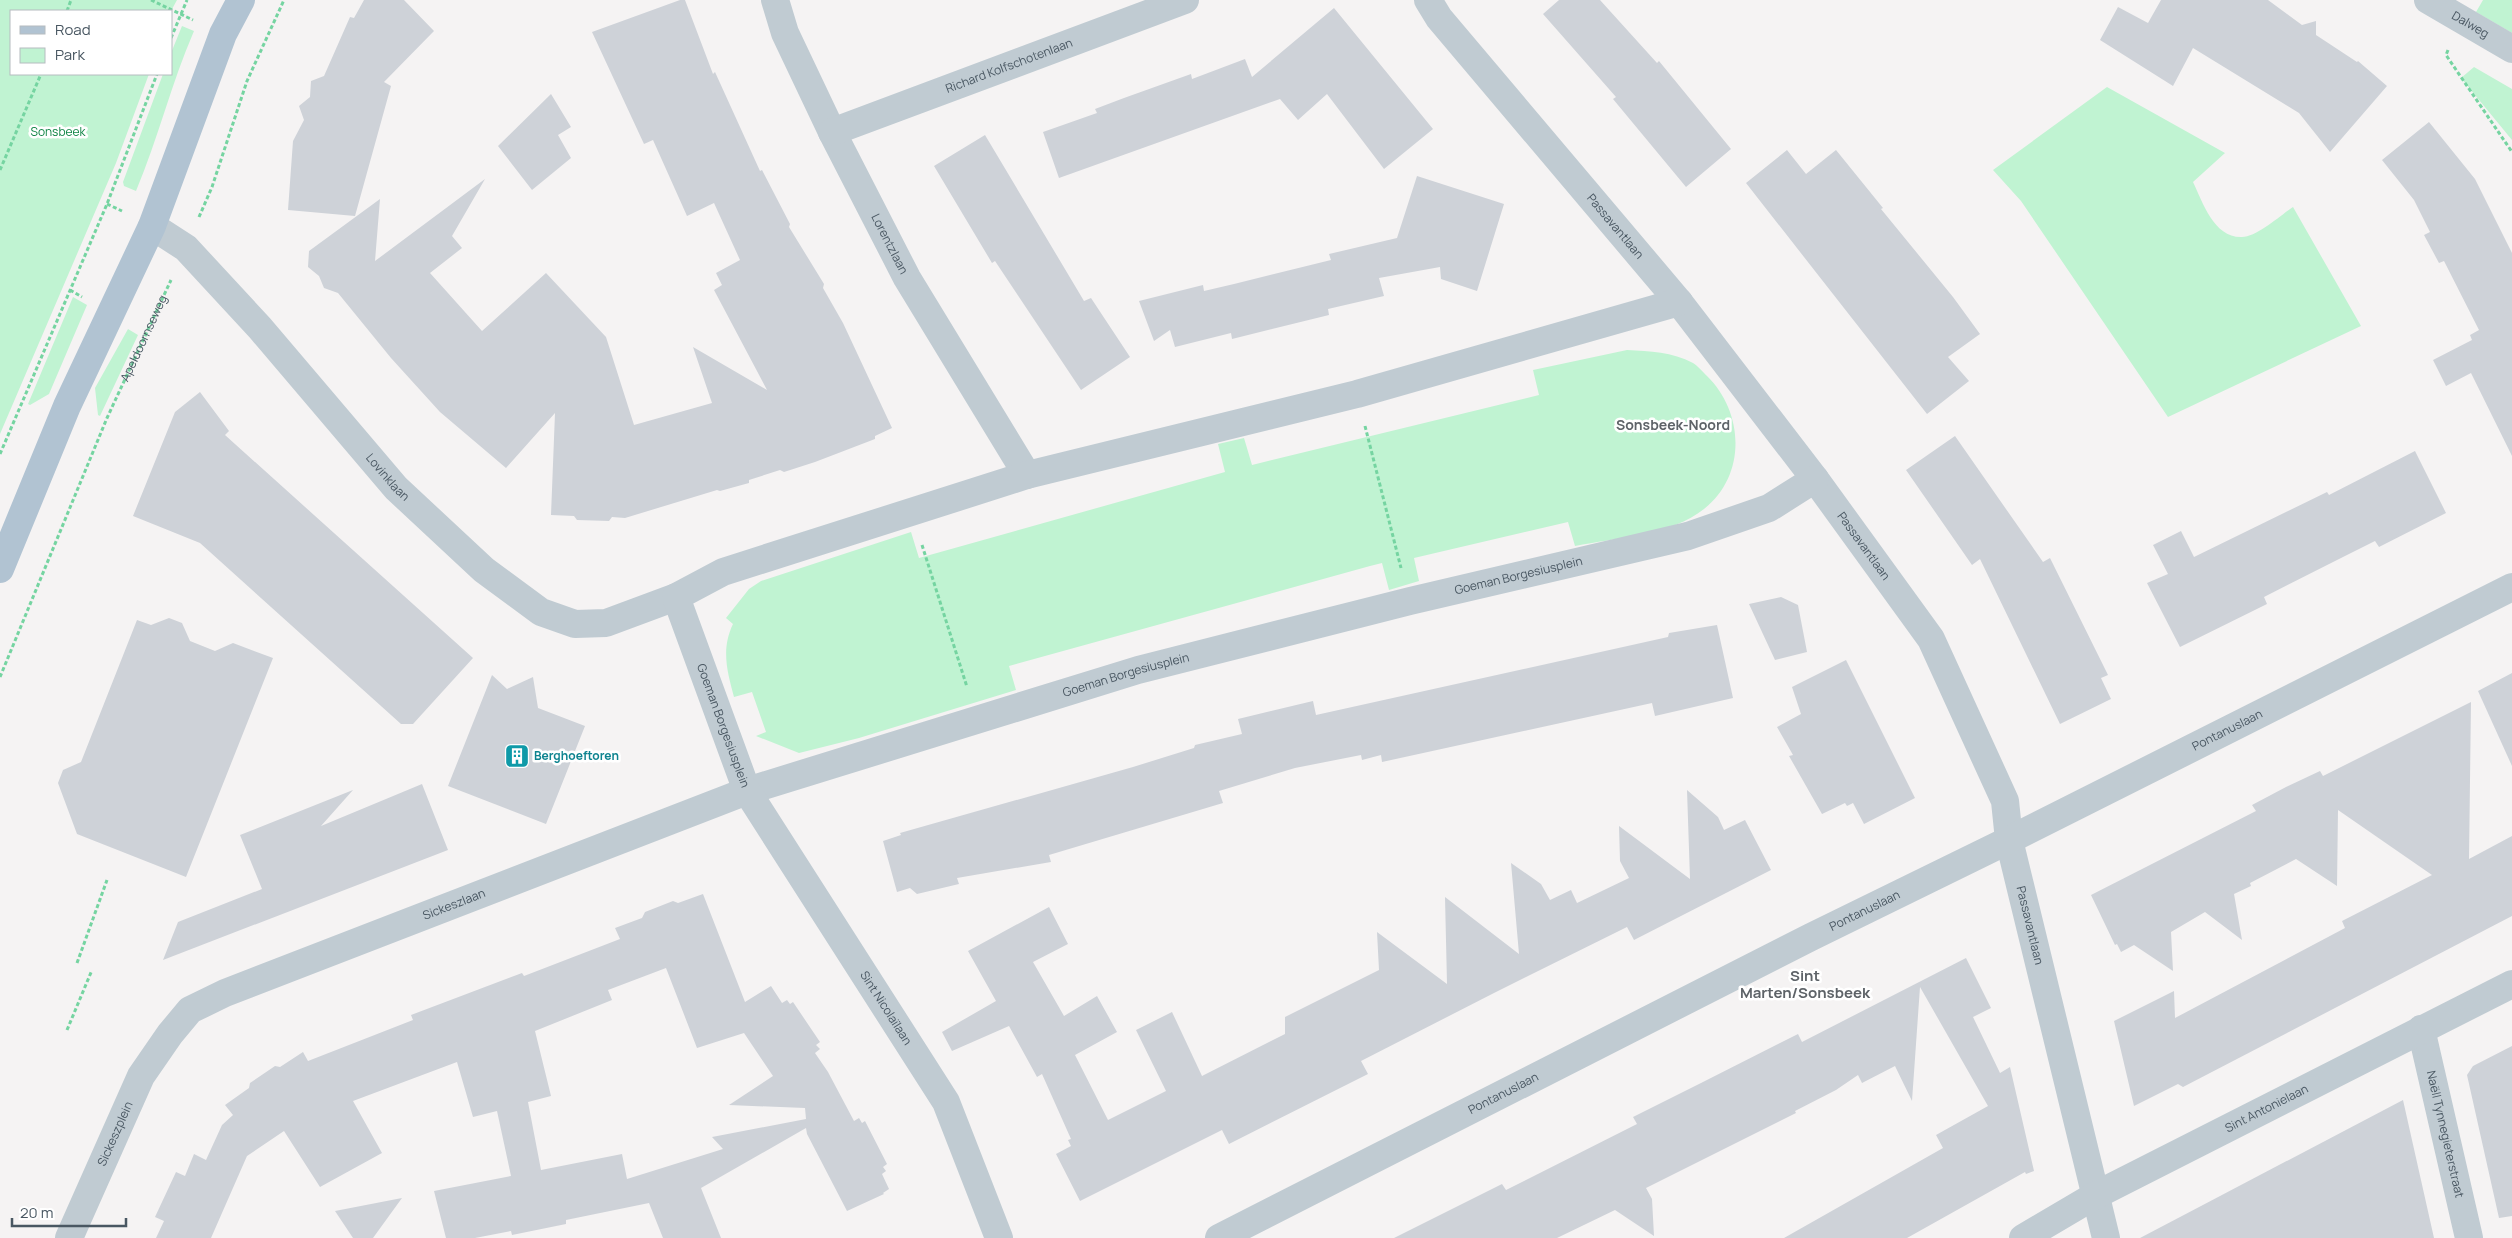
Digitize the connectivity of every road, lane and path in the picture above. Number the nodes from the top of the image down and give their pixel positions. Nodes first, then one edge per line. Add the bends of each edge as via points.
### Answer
1 (187, 0) edge
2 (241, 0) edge
3 (284, 0) edge
4 (775, 0) edge
5 (1186, 0) edge
6 (1428, 0) edge
7 (2428, 0) edge
8 (2462, 19) junction
9 (172, 36) edge
10 (2512, 49) edge
11 (40, 75) edge
12 (157, 75) edge
13 (832, 132) junction
14 (2512, 152) edge
15 (0, 170) edge
16 (152, 226) junction
17 (186, 248) junction
18 (1680, 302) junction
19 (1357, 394) junction
20 (0, 454) edge
21 (1027, 475) junction
22 (1815, 479) junction
23 (912, 511) junction
24 (0, 570) edge
25 (2512, 586) edge
26 (676, 597) junction
27 (1410, 601) junction
28 (0, 677) edge
29 (977, 720) junction
30 (747, 791) junction
31 (2009, 840) junction
32 (107, 880) dead end
33 (77, 963) dead end
34 (92, 970) dead end
35 (2512, 984) edge
36 (2421, 1029) junction
37 (67, 1030) dead end
38 (170, 1034) joint
39 (2096, 1195) junction
40 (69, 1238) edge
41 (999, 1238) edge
42 (1219, 1238) edge
43 (2024, 1238) edge
44 (2106, 1238) edge
45 (2469, 1238) edge

1 - 9 path
2 - 16 main road via 223,34
3 - 17 path, Apeldoornseweg via 247,80 212,187
4 - 13 street, Lorentzlaan via 785,33
5 - 13 street, Richard Kolfschotenlaan
6 - 18 street, Passavantlaan via 1439,18
7 - 8 street, Dalweg
8 - 10 street, Dalweg
8 - 14 path via 2446,54
11 - 15 path
12 - 20 path via 107,204
13 - 21 street, Lorentzlaan via 907,278
16 - 17 street, Lovinklaan
16 - 24 main road via 66,406
17 - 26 street, Lovinklaan via 260,328 396,488 484,570 541,612 575,624 606,623
17 - 28 path, Apeldoornseweg via 107,418
18 - 19 street
18 - 22 street, Passavantlaan
19 - 21 street
19 - 27 path
21 - 23 street
22 - 27 street, Goeman Borgesiusplein via 1768,508 1688,536
22 - 31 street, Passavantlaan via 1931,640 2005,802
23 - 26 street via 723,572
23 - 29 path
25 - 31 street, Pontanuslaan
26 - 30 street, Goeman Borgesiusplein
27 - 29 street, Goeman Borgesiusplein via 1138,670
29 - 30 street, Goeman Borgesiusplein
30 - 38 street, Sickeszlaan via 225,993 190,1010
30 - 41 street, Sint Nicolaïlaan via 946,1102
31 - 39 street, Passavantlaan
31 - 42 street, Pontanuslaan
32 - 33 path
34 - 37 path
35 - 36 street, Sint Antonielaan
36 - 39 street, Sint Antonielaan
36 - 45 street, Naëll Tynnegieterstraat
38 - 40 street, Sickeszplein via 141,1076
39 - 43 street, Sint Antonielaan
39 - 44 street, Passavantlaan

